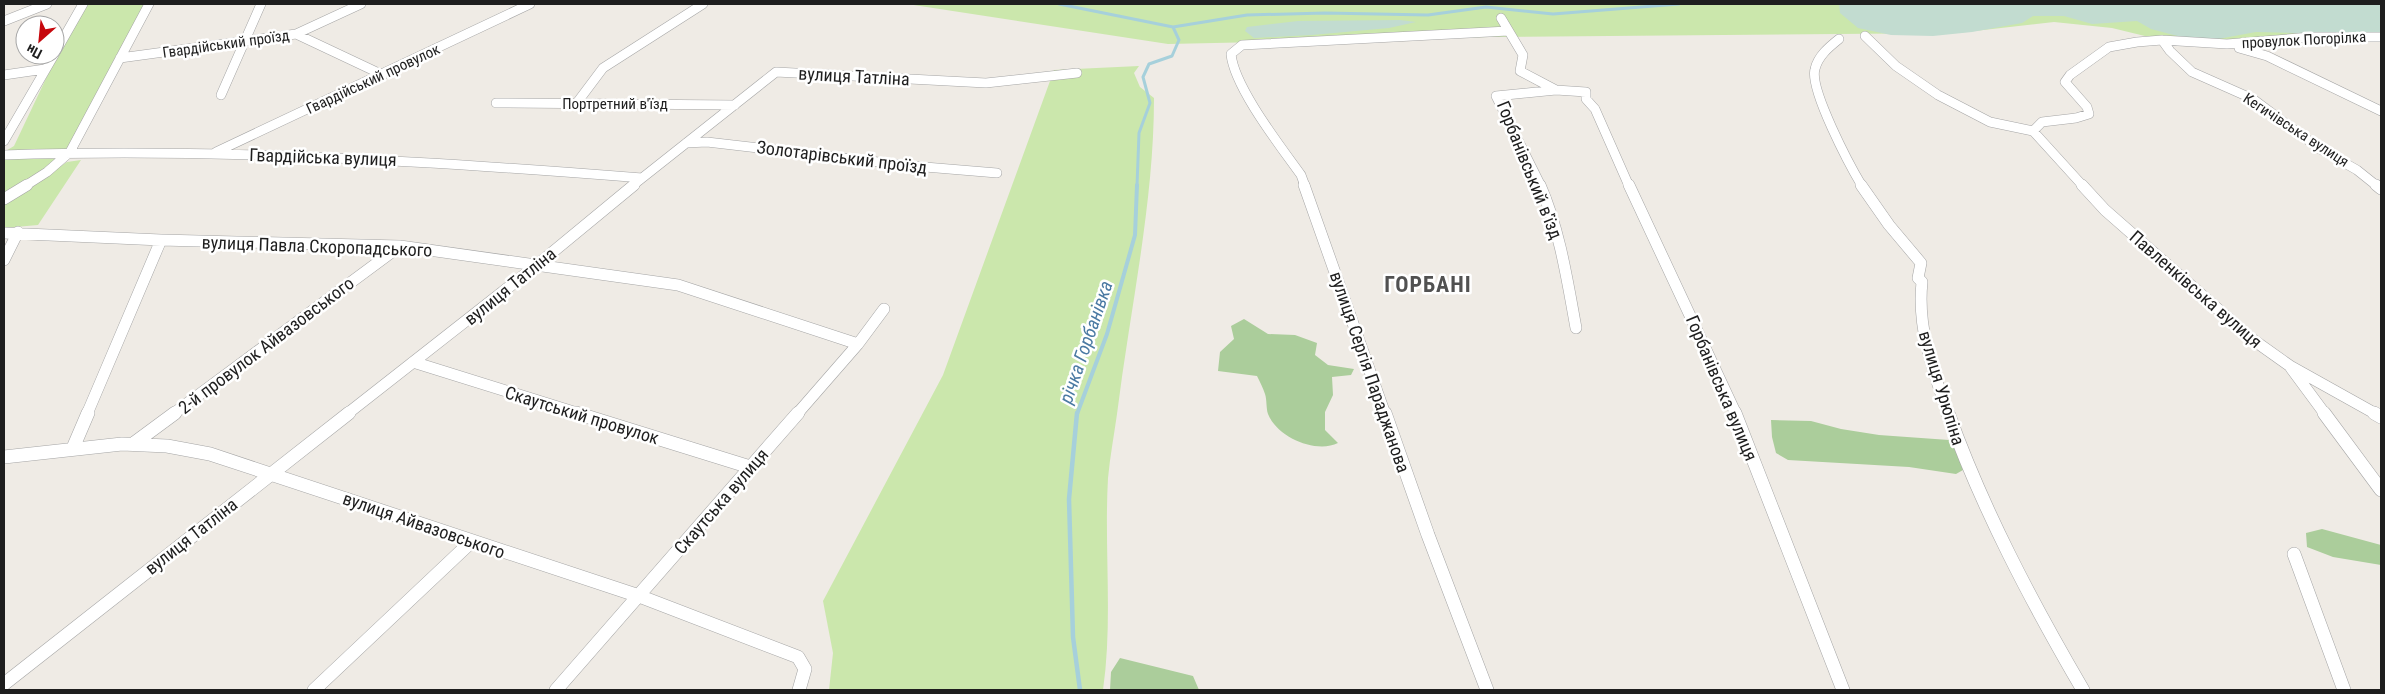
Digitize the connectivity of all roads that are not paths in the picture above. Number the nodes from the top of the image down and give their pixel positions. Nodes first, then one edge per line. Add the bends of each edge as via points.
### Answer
1 (46, 4) edge
2 (83, 4) edge
3 (149, 4) edge
4 (261, 4) edge
5 (361, 4) edge
6 (530, 4) edge
7 (703, 4) edge
8 (1501, 18) dead end
9 (4, 21) edge
10 (1508, 31) junction
11 (296, 34) junction
12 (65, 35) edge
13 (1865, 36) dead end
14 (2381, 37) edge
15 (1839, 39) dead end
16 (2162, 40) junction
17 (245, 42) junction
18 (2227, 44) junction
19 (120, 58) junction
20 (47, 65) edge
21 (45, 69) junction
22 (1077, 73) dead end
23 (4, 75) edge
24 (383, 75) junction
25 (1556, 90) junction
26 (1586, 92) joint
27 (221, 95) dead end
28 (496, 103) dead end
29 (576, 104) junction
30 (735, 105) junction
31 (2381, 111) edge
32 (2033, 131) junction
33 (4, 141) edge
34 (686, 143) junction
35 (70, 152) junction
36 (215, 153) junction
37 (4, 155) edge
38 (997, 173) dead end
39 (642, 178) junction
40 (2381, 189) edge
41 (4, 198) edge
42 (4, 232) edge
43 (18, 232) junction
44 (161, 240) junction
45 (400, 246) junction
46 (4, 260) edge
47 (537, 265) junction
48 (884, 309) dead end
49 (1576, 328) dead end
50 (858, 344) junction
51 (414, 362) junction
52 (2290, 366) junction
53 (2381, 417) edge
54 (133, 444) junction
55 (73, 448) junction
56 (4, 457) edge
57 (750, 467) junction
58 (272, 473) junction
59 (2381, 490) edge
60 (471, 542) junction
61 (2294, 554) dead end
62 (639, 596) junction
63 (4, 684) edge
64 (314, 690) edge
65 (556, 690) edge
66 (799, 690) edge
67 (1487, 690) edge
68 (1843, 690) edge
69 (2083, 690) edge
70 (2344, 690) edge

1 - 9 street
2 - 12 street
3 - 19 street
4 - 17 street
5 - 11 street
6 - 24 street, Гвардійський провулок
7 - 29 street via 603,68
8 - 10 street
10 - 25 street via 1523,56 1520,71
10 - 67 street, вулиця Сергія Параджанова via 1242,45 1231,54 1232,64 1260,117 1301,175 1428,535
11 - 17 street, Гвардійський проїзд
11 - 24 street, Гвардійський проїзд
13 - 32 street via 1896,66 1938,95 1990,122
14 - 18 street, провулок Погорілка via 2311,37
15 - 69 street, вулиця Урюпіна via 1820,56 1814,71 1815,88 1843,152 1862,185 1890,228 1921,263 1918,302 1922,326 1957,441 2029,597
16 - 18 street
16 - 32 street via 2109,47 2065,82 2087,107 2089,114 2042,122
16 - 40 street, Кегичівська вулиця via 2192,72 2253,99
17 - 19 street, Гвардійський проїзд
17 - 27 street
18 - 31 street via 2267,56
19 - 35 street
20 - 21 street
21 - 23 street
21 - 33 street
22 - 30 street, вулиця Татліна via 986,83 776,72
24 - 36 street, Гвардійський провулок
25 - 26 street, Горбанівський в'їзд
25 - 49 street, Горбанівський в'їзд via 1496,96 1551,213
26 - 68 street, Горбанівська вулиця via 1586,99 1595,109 1728,394
28 - 29 street, Портретний в'їзд
29 - 30 street, Портретний в'їзд
30 - 34 street, вулиця Татліна
32 - 52 street, Павленківська вулиця via 2105,210 2252,339
34 - 38 street, Золотарівський проїзд via 707,142
34 - 39 street, вулиця Татліна
35 - 36 street, Гвардійська вулиця
35 - 37 street, Гвардійська вулиця
35 - 41 street via 47,172
36 - 39 street, Гвардійська вулиця via 433,162
39 - 47 street, вулиця Татліна
42 - 43 street, вулиця Павла Скоропадського
43 - 44 street, вулиця Павла Скоропадського
43 - 46 street
44 - 45 street, вулиця Павла Скоропадського
44 - 55 street
45 - 47 street, вулиця Павла Скоропадського
45 - 54 street, 2-й провулок Айвазовського
47 - 50 street, вулиця Павла Скоропадського via 678,285
47 - 51 street, вулиця Татліна
48 - 50 street, Скаутська вулиця
50 - 57 street, Скаутська вулиця
51 - 57 street, Скаутський провулок
51 - 58 street, вулиця Татліна
52 - 53 street, Павленківська вулиця
52 - 59 street
54 - 55 street, вулиця Айвазовського
54 - 58 street, вулиця Айвазовського via 162,445 210,454
55 - 56 street, вулиця Айвазовського
57 - 62 street, Скаутська вулиця
58 - 60 street, вулиця Айвазовського
58 - 63 street, вулиця Татліна
60 - 62 street, вулиця Айвазовського
60 - 64 street
61 - 70 street
62 - 65 street, Скаутська вулиця
62 - 66 street, вулиця Айвазовського via 798,657 805,669

